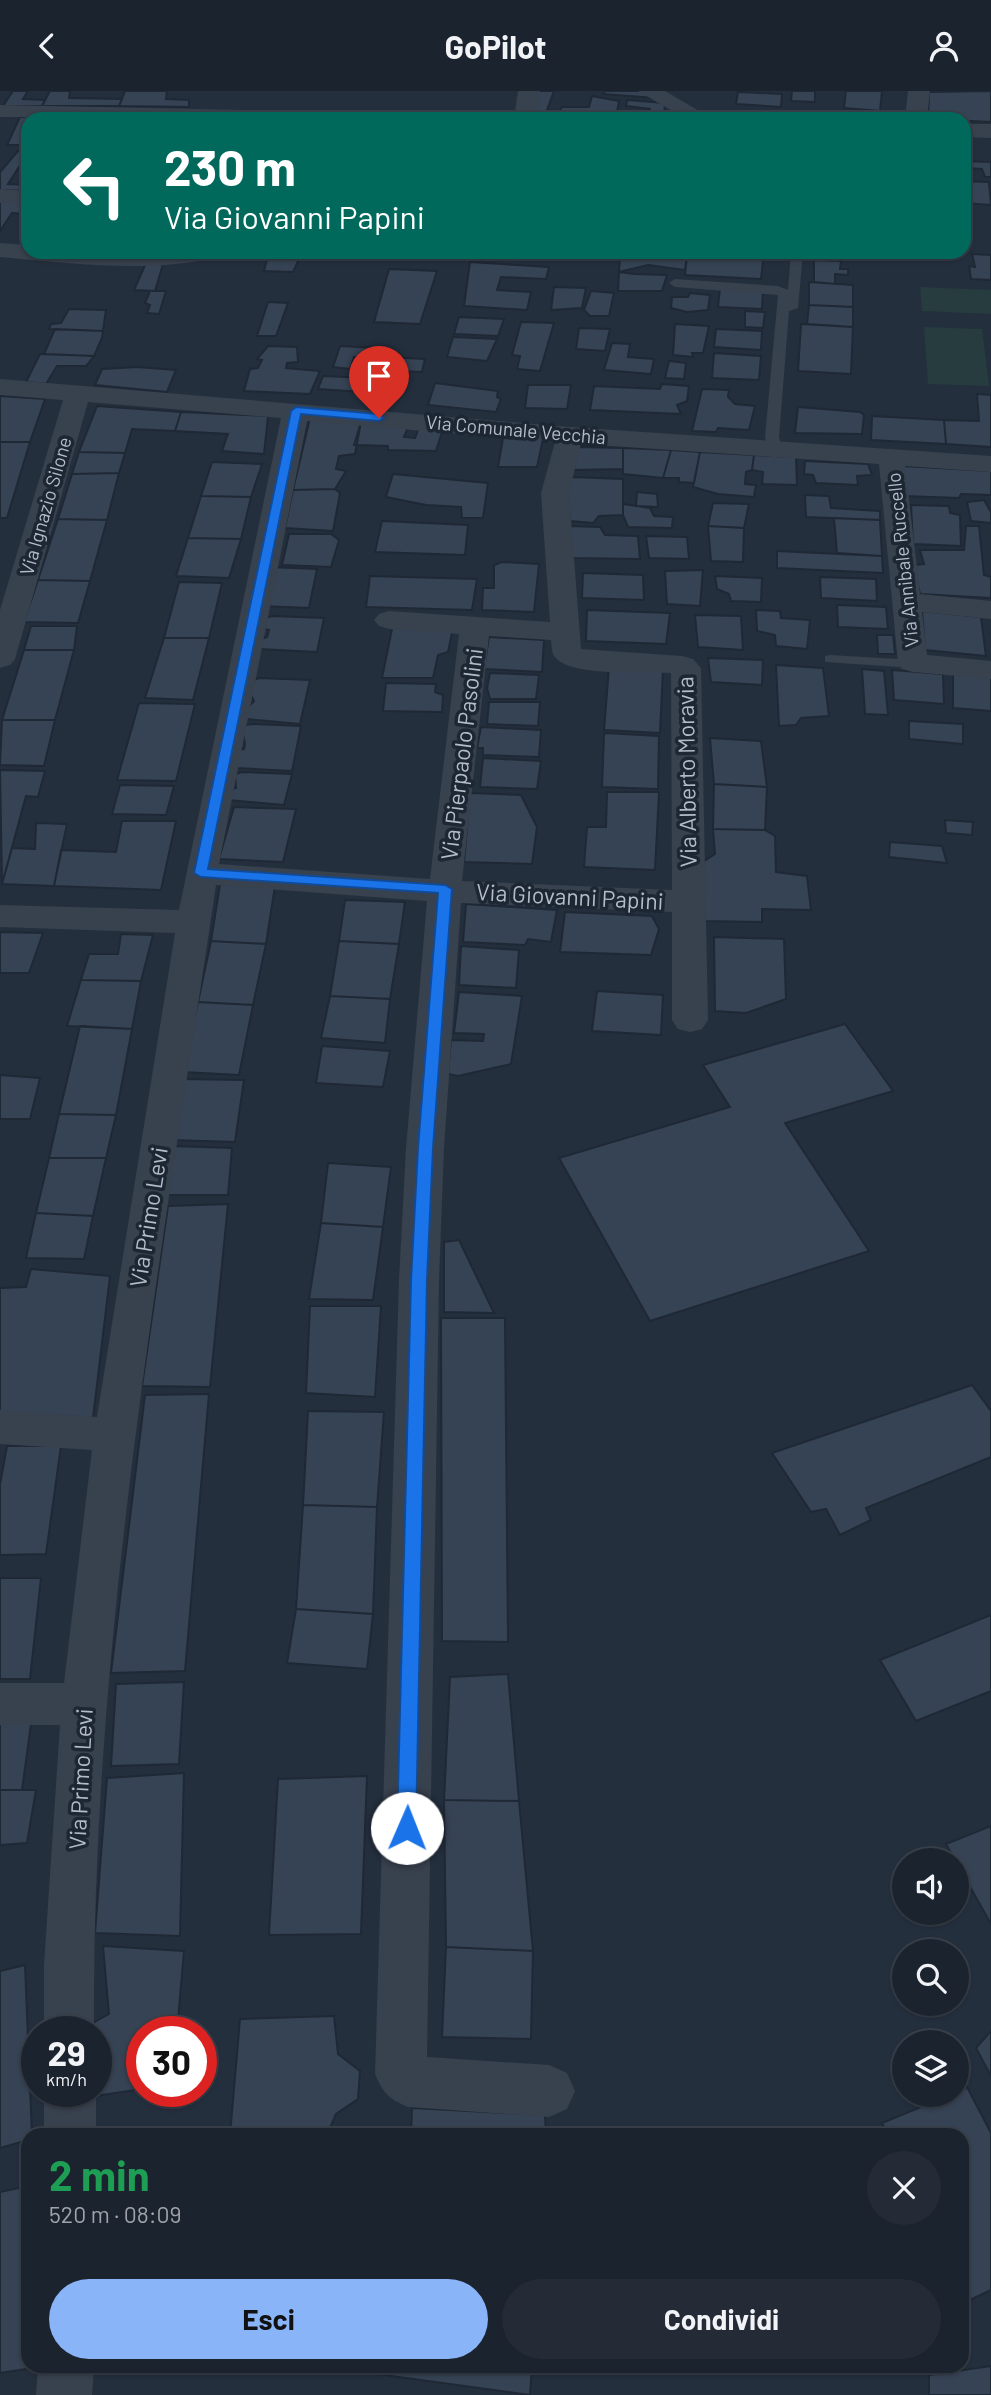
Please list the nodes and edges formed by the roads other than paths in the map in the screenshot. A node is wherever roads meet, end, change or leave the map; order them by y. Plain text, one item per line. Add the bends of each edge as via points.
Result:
1 (529, 91) edge
2 (649, 91) edge
3 (919, 91) edge
4 (678, 98) edge
5 (0, 111) edge
6 (50, 112) edge
7 (526, 112) edge
8 (694, 112) edge
9 (917, 112) edge
10 (971, 130) edge
11 (991, 131) edge
12 (0, 196) edge
13 (21, 198) edge
14 (0, 250) edge
15 (21, 251) edge
16 (796, 259) edge
17 (676, 283) dead end
18 (0, 387) edge
19 (78, 393) junction
20 (296, 411) junction
21 (570, 435) junction
22 (775, 448) junction
23 (891, 456) junction
24 (991, 464) edge
25 (904, 601) junction
26 (991, 610) edge
27 (389, 620) dead end
28 (475, 626) junction
29 (564, 632) junction
30 (0, 659) edge
31 (830, 659) dead end
32 (914, 664) junction
33 (991, 670) edge
34 (201, 873) junction
35 (445, 889) junction
36 (688, 902) junction
37 (0, 916) edge
38 (192, 922) junction
39 (690, 1020) dead end
40 (0, 1427) edge
41 (115, 1436) junction
42 (84, 1703) junction
43 (0, 1704) edge
44 (69, 2016) edge
45 (549, 2091) dead end
46 (70, 2107) edge
47 (70, 2128) edge
48 (66, 2373) edge
49 (64, 2395) edge

1 - 7 street
2 - 4 street
3 - 9 street
4 - 8 street
5 - 6 street
10 - 11 street
12 - 13 street
14 - 15 street
16 - 22 lane via 780,438
17 - 22 lane via 784,293 772,437
18 - 19 street, Via Comunale Vecchia
19 - 20 street, Via Comunale Vecchia
19 - 30 street, Via Ignazio Silone
20 - 21 street, Via Comunale Vecchia
20 - 34 street, Via Primo Levi
21 - 22 street, Via Comunale Vecchia
21 - 29 street, Via Alberto Moravia via 555,493
22 - 23 street, Via Comunale Vecchia
23 - 24 street, Via Comunale Vecchia
23 - 25 street, Via Annibale Ruccello
25 - 26 street
25 - 32 street, Via Annibale Ruccello
27 - 28 street
28 - 29 street
28 - 35 street, Via Pierpaolo Pasolini
29 - 36 street, Via Alberto Moravia via 566,651 572,658 685,667
31 - 32 lane, Via Annibale Ruccello
32 - 33 street, Via Annibale Ruccello
34 - 35 street, Via Giovanni Papini
34 - 38 street, Via Primo Levi
35 - 36 street, Via Giovanni Papini
35 - 45 street, Via Pierpaolo Pasolini via 419,1280 401,2074 414,2082
36 - 39 street, Via Alberto Moravia
37 - 38 street
38 - 41 street, Via Primo Levi
40 - 41 street
41 - 42 street, Via Primo Levi
42 - 43 street
42 - 44 street, Via Primo Levi
46 - 47 street
48 - 49 street

